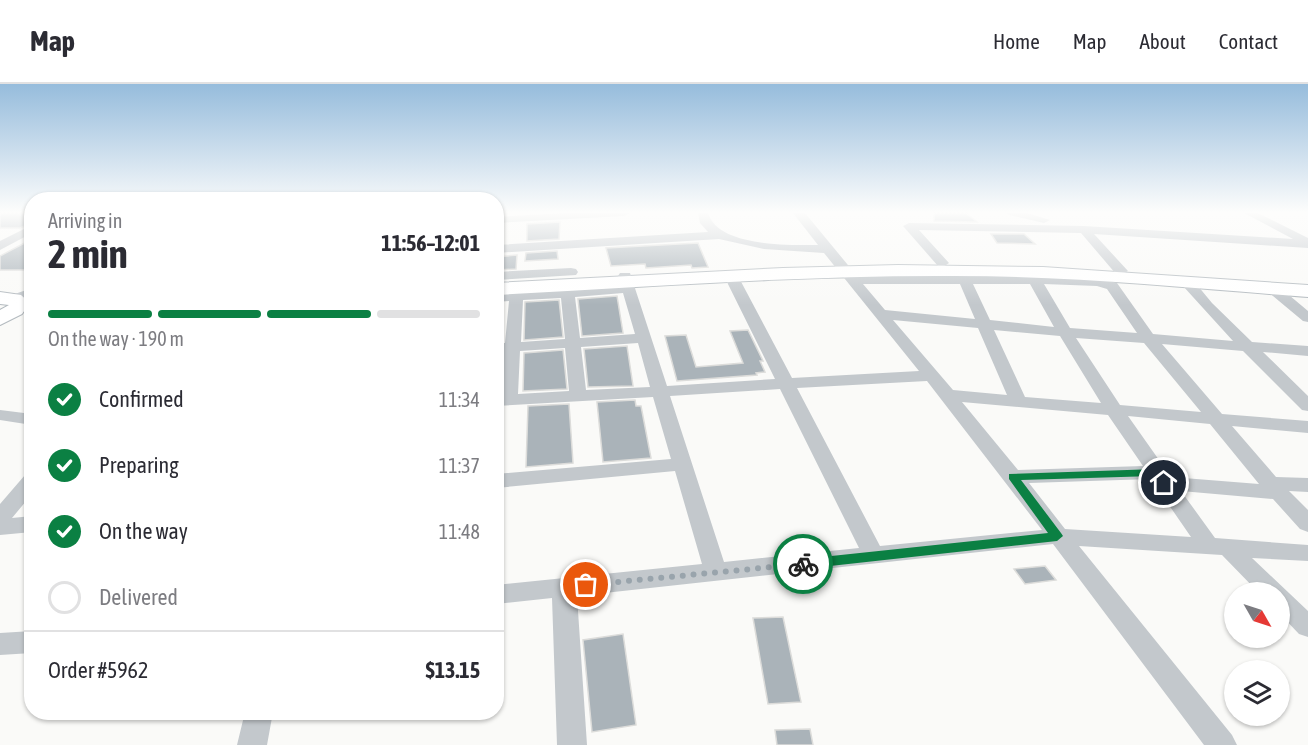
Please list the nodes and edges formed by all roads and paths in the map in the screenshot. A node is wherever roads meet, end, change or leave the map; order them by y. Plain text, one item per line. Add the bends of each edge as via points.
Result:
1 (548, 244) edge
2 (583, 244) edge
3 (651, 244) edge
4 (758, 244) edge
5 (823, 244) edge
6 (926, 244) edge
7 (1096, 244) edge
8 (504, 250) edge
9 (570, 254) junction
10 (943, 263) junction
11 (841, 266) junction
12 (1120, 272) junction
13 (504, 274) edge
14 (731, 276) junction
15 (964, 278) junction
16 (504, 280) edge
17 (1035, 280) junction
18 (627, 283) junction
19 (1188, 283) junction
20 (1308, 283) edge
21 (1272, 288) junction
22 (504, 289) edge
23 (1308, 291) edge
24 (516, 296) junction
25 (504, 297) edge
26 (880, 314) junction
27 (1308, 318) edge
28 (986, 324) junction
29 (1063, 332) junction
30 (644, 338) junction
31 (1149, 339) junction
32 (572, 342) junction
33 (504, 347) edge
34 (1249, 347) junction
35 (1308, 351) edge
36 (930, 375) junction
37 (786, 384) junction
38 (661, 390) junction
39 (946, 395) junction
40 (579, 396) junction
41 (504, 401) edge
42 (1018, 401) junction
43 (1308, 405) edge
44 (1112, 410) junction
45 (0, 415) edge
46 (1215, 418) junction
47 (24, 419) edge
48 (1308, 427) edge
49 (682, 464) junction
50 (1013, 477) junction
51 (1161, 478) junction
52 (504, 480) edge
53 (1308, 485) edge
54 (1274, 487) junction
55 (24, 490) edge
56 (0, 518) edge
57 (24, 524) edge
58 (1308, 524) edge
59 (0, 526) edge
60 (1057, 536) junction
61 (1217, 545) junction
62 (1308, 553) edge
63 (874, 556) junction
64 (716, 573) junction
65 (1261, 582) edge
66 (564, 587) junction
67 (504, 594) edge
68 (1290, 609) edge
69 (1308, 627) edge
70 (24, 642) edge
71 (0, 644) edge
72 (257, 720) edge
73 (252, 745) edge
74 (572, 745) edge
75 (1221, 745) edge

1 - 9 street
2 - 9 street
3 - 9 street
4 - 11 street
5 - 11 street
6 - 10 street
7 - 12 street
8 - 9 street
9 - 13 street
9 - 16 main road
9 - 18 main road
9 - 24 street
9 - 32 street
10 - 11 main road
10 - 12 main road
11 - 14 main road
11 - 15 street
11 - 18 main road
11 - 19 main road
11 - 26 street
12 - 20 main road
14 - 18 main road
14 - 37 street
15 - 17 street
15 - 28 street
17 - 29 street
17 - 31 street via 1112,286
18 - 22 main road
18 - 30 street
19 - 21 main road
19 - 34 street
21 - 23 main road
21 - 27 street
24 - 25 street
24 - 33 street
26 - 28 street
26 - 36 street
28 - 29 street
28 - 42 street
29 - 31 street
29 - 44 street
30 - 32 street
30 - 38 street
31 - 34 street
31 - 46 street
32 - 33 street
32 - 40 street
34 - 35 street
34 - 43 street
36 - 37 street
36 - 39 street
37 - 38 street
37 - 63 street
38 - 40 street
38 - 49 street
39 - 42 street
39 - 50 street
40 - 41 street
42 - 44 street
44 - 46 street
44 - 51 street
45 - 47 street
46 - 48 street
46 - 54 street
49 - 52 street
49 - 64 street
50 - 51 street
50 - 60 street
51 - 54 street
51 - 61 street
53 - 54 street
54 - 58 street
55 - 56 street
57 - 59 street
60 - 61 street
60 - 63 street
60 - 75 street
61 - 62 street
61 - 65 street
63 - 64 street
64 - 66 street
66 - 67 street
66 - 74 street
68 - 69 street
70 - 71 street
72 - 73 street

